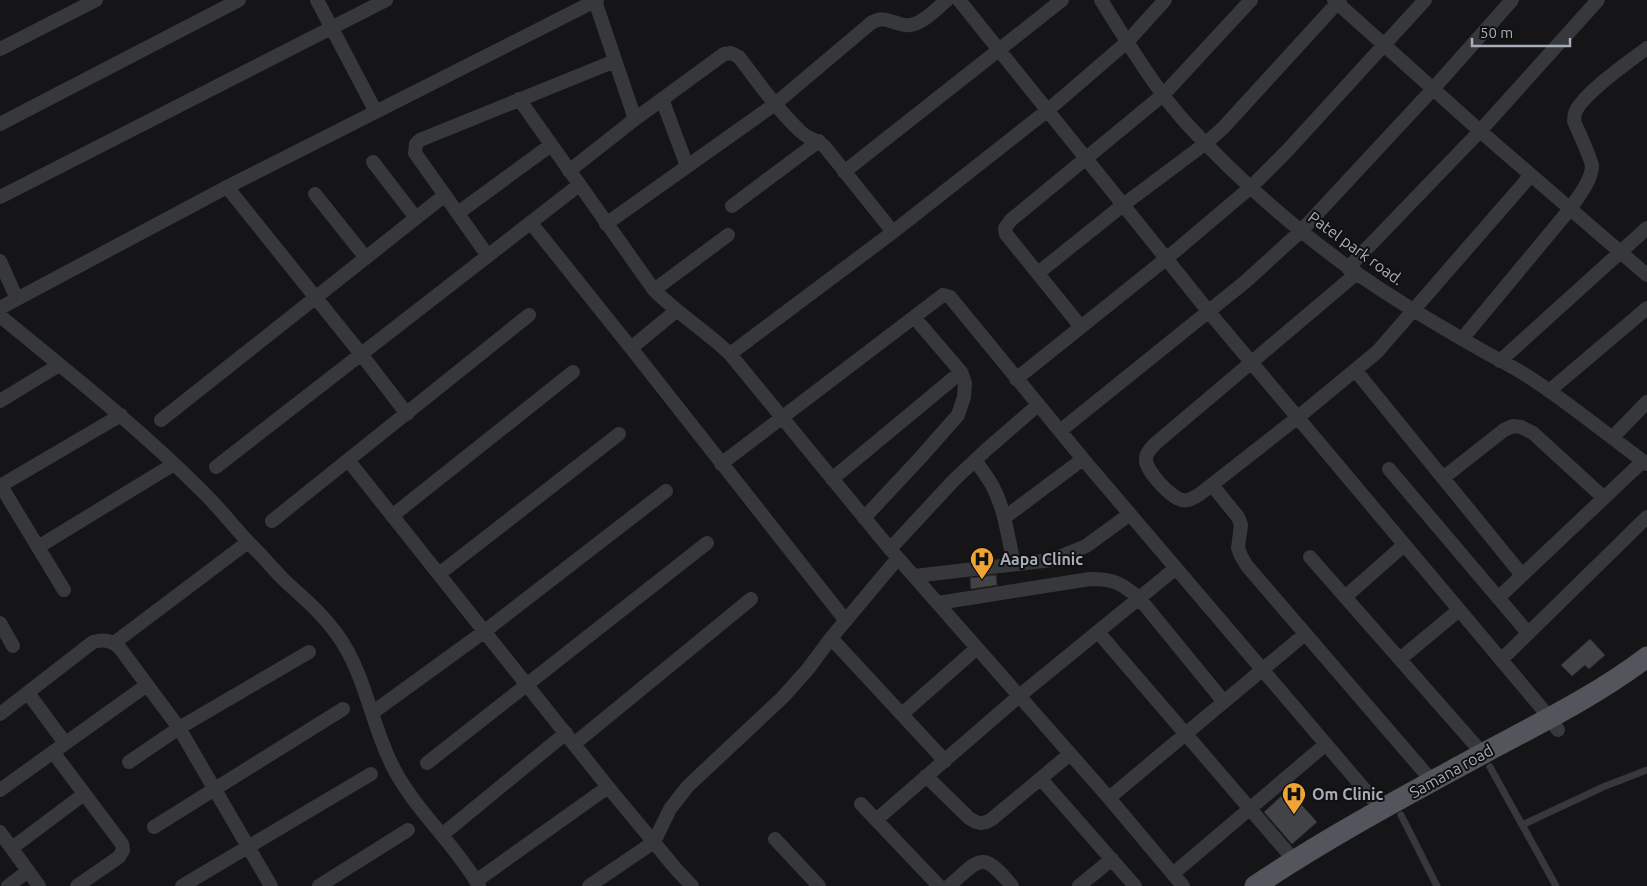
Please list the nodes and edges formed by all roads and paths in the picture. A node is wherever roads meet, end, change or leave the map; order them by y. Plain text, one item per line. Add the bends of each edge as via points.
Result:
1 (96, 0) edge
2 (239, 0) edge
3 (317, 0) edge
4 (386, 0) edge
5 (947, 0) edge
6 (959, 0) edge
7 (1062, 0) edge
8 (1100, 0) edge
9 (1165, 0) edge
10 (1251, 0) edge
11 (1425, 0) edge
12 (1512, 0) edge
13 (1598, 0) edge
14 (596, 1) edge
15 (1337, 1) edge
16 (332, 28) junction
17 (1127, 42) junction
18 (1384, 45) junction
19 (0, 49) edge
20 (998, 49) junction
21 (1644, 56) edge
22 (615, 61) junction
23 (1433, 89) junction
24 (1164, 94) junction
25 (519, 99) junction
26 (662, 99) junction
27 (775, 104) junction
28 (1048, 110) junction
29 (376, 112) junction
30 (635, 119) junction
31 (0, 124) edge
32 (1480, 131) junction
33 (819, 141) junction
34 (1206, 143) junction
35 (551, 145) junction
36 (1085, 158) junction
37 (372, 162) dead end
38 (687, 166) junction
39 (569, 171) junction
40 (844, 172) junction
41 (1531, 175) junction
42 (579, 185) junction
43 (227, 187) junction
44 (1251, 187) junction
45 (316, 194) dead end
46 (445, 195) junction
47 (0, 197) edge
48 (1123, 205) junction
49 (732, 206) dead end
50 (1570, 208) junction
51 (458, 213) junction
52 (416, 218) junction
53 (531, 223) junction
54 (606, 224) junction
55 (1647, 228) edge
56 (1301, 231) junction
57 (893, 232) junction
58 (728, 235) dead end
59 (1621, 252) junction
60 (488, 256) junction
61 (366, 258) junction
62 (1166, 258) junction
63 (0, 261) edge
64 (1353, 270) junction
65 (1038, 273) junction
66 (1647, 275) edge
67 (654, 290) junction
68 (315, 297) junction
69 (17, 299) junction
70 (0, 308) edge
71 (1647, 308) edge
72 (1414, 310) junction
73 (676, 311) junction
74 (1209, 312) junction
75 (529, 315) dead end
76 (0, 316) edge
77 (914, 317) junction
78 (1081, 327) junction
79 (1462, 339) junction
80 (631, 348) junction
81 (361, 354) junction
82 (730, 354) junction
83 (1500, 361) junction
84 (1252, 363) junction
85 (59, 365) junction
86 (1356, 371) junction
87 (573, 372) dead end
88 (961, 372) junction
89 (1016, 378) junction
90 (1549, 391) junction
91 (0, 401) edge
92 (1647, 402) edge
93 (1038, 405) junction
94 (407, 414) junction
95 (121, 415) junction
96 (782, 416) junction
97 (1297, 418) junction
98 (161, 420) dead end
99 (1060, 431) junction
100 (619, 434) dead end
101 (1612, 438) junction
102 (1083, 459) junction
103 (348, 460) junction
104 (975, 460) junction
105 (1645, 463) edge
106 (174, 464) junction
107 (721, 464) junction
108 (216, 467) dead end
109 (1389, 470) dead end
110 (1444, 478) junction
111 (832, 479) junction
112 (1212, 485) junction
113 (0, 486) edge
114 (666, 491) dead end
115 (1604, 498) junction
116 (1130, 514) junction
117 (392, 516) junction
118 (1647, 517) edge
119 (864, 518) junction
120 (1004, 518) junction
121 (272, 521) dead end
122 (248, 542) junction
123 (707, 543) dead end
124 (1404, 545) junction
125 (38, 547) junction
126 (894, 553) junction
127 (1310, 558) dead end
128 (1014, 564) junction
129 (1176, 568) junction
130 (439, 574) junction
131 (1522, 575) junction
132 (914, 576) junction
133 (64, 590) dead end
134 (1345, 597) junction
135 (751, 598) dead end
136 (1140, 598) junction
137 (1498, 598) junction
138 (938, 603) junction
139 (1459, 610) junction
140 (846, 621) junction
141 (0, 623) edge
142 (485, 631) junction
143 (1098, 632) junction
144 (1528, 633) junction
145 (1305, 634) junction
146 (831, 638) junction
147 (114, 642) junction
148 (13, 646) dead end
149 (977, 648) junction
150 (309, 652) dead end
151 (1647, 657) edge
152 (1400, 659) junction
153 (1501, 660) junction
154 (1263, 670) junction
155 (1647, 674) edge
156 (527, 684) junction
157 (147, 685) junction
158 (28, 693) junction
159 (1019, 696) junction
160 (1224, 702) junction
161 (343, 709) dead end
162 (372, 713) junction
163 (0, 714) edge
164 (902, 714) junction
165 (1554, 724) junction
166 (179, 728) junction
167 (1186, 734) junction
168 (570, 739) junction
169 (65, 744) junction
170 (1326, 744) junction
171 (53, 752) junction
172 (1070, 754) junction
173 (1486, 760) junction
174 (945, 761) junction
175 (129, 762) dead end
176 (427, 763) dead end
177 (1647, 770) edge
178 (371, 774) dead end
179 (926, 776) junction
180 (1041, 779) junction
181 (1432, 781) junction
182 (608, 787) junction
183 (0, 790) edge
184 (215, 790) junction
185 (84, 794) junction
186 (1109, 798) junction
187 (861, 804) dead end
188 (1249, 808) junction
189 (1392, 812) junction
190 (876, 820) junction
191 (1522, 825) junction
192 (154, 827) dead end
193 (408, 830) dead end
194 (0, 832) edge
195 (443, 834) junction
196 (775, 839) dead end
197 (654, 842) junction
198 (12, 848) junction
199 (248, 848) junction
200 (1112, 859) junction
201 (1294, 860) junction
202 (28, 872) junction
203 (1174, 873) junction
204 (477, 883) edge
205 (8, 886) edge
206 (39, 886) edge
207 (77, 886) edge
208 (182, 886) edge
209 (271, 886) edge
210 (319, 886) edge
211 (589, 886) edge
212 (692, 886) edge
213 (819, 886) edge
214 (939, 886) edge
215 (950, 886) edge
216 (1012, 886) edge
217 (1079, 886) edge
218 (1135, 886) edge
219 (1183, 886) edge
220 (1255, 886) edge
221 (1280, 886) edge
222 (1437, 886) edge
223 (1556, 886) edge

1 - 19 street
2 - 31 street
3 - 16 street
4 - 16 street
5 - 27 street via 909,26 877,19
6 - 20 street
7 - 20 street
8 - 17 street, Patel park road.
9 - 17 street
10 - 24 street
11 - 18 street
12 - 23 street
13 - 32 street
14 - 22 street
14 - 29 street
15 - 18 street
15 - 34 street via 1233,118
16 - 29 street
16 - 47 street
17 - 24 street, Patel park road.
17 - 28 street
18 - 23 street
18 - 44 street
20 - 28 street
20 - 40 street
21 - 50 street via 1589,95 1575,113 1574,120 1592,166 1583,190
22 - 25 street
22 - 30 street
23 - 32 street
23 - 56 street
24 - 34 street, Patel park road.
24 - 36 street
25 - 35 street
25 - 46 street via 416,144 415,153
26 - 27 street via 724,54 731,53 739,57
26 - 30 street
26 - 38 street
27 - 33 street via 804,135
27 - 38 street
28 - 36 street
28 - 57 street
29 - 43 street
30 - 39 street
32 - 41 street
32 - 64 street
33 - 40 street
33 - 49 street
34 - 44 street, Patel park road.
34 - 48 street
35 - 39 street
35 - 51 street
36 - 48 street
36 - 65 street via 1005,228 1006,234
37 - 52 street
38 - 54 street
39 - 42 street
40 - 57 street
41 - 50 street
41 - 72 street
42 - 53 street
42 - 54 street
43 - 68 street
43 - 69 street
44 - 56 street, Patel park road.
44 - 62 street
45 - 61 street
46 - 51 street
46 - 52 street
48 - 62 street
48 - 65 street
50 - 59 street
50 - 79 street
51 - 60 street
52 - 61 street
53 - 60 street
53 - 80 street
54 - 67 street
55 - 59 street
56 - 64 street, Patel park road.
56 - 74 street
57 - 82 street
58 - 67 street
59 - 66 street
59 - 83 street
60 - 81 street
61 - 68 street
62 - 74 street
62 - 78 street
63 - 69 street
64 - 72 street, Patel park road.
64 - 84 street
65 - 78 street
67 - 73 street
68 - 81 street
68 - 98 street
69 - 70 street
71 - 90 street
72 - 79 street, Patel park road.
72 - 86 street
73 - 80 street
73 - 82 street
74 - 84 street
74 - 99 street
75 - 94 street
76 - 85 street
77 - 88 street
77 - 89 street via 943,296 950,297
77 - 96 street
78 - 89 street
79 - 83 street, Patel park road.
80 - 107 street
81 - 94 street
81 - 108 street
82 - 96 street
83 - 90 street, Patel park road.
84 - 97 street
84 - 112 street via 1156,443 1145,456 1152,473 1182,500 1190,500
85 - 91 street
85 - 95 street
86 - 97 street
86 - 110 street
87 - 117 street
88 - 111 street
88 - 119 street via 965,383 958,415
89 - 93 street
90 - 101 street, Patel park road.
92 - 101 street
93 - 99 street
93 - 104 street
94 - 103 street
95 - 106 street
95 - 113 street
96 - 107 street
96 - 111 street
97 - 112 street
97 - 124 street
99 - 102 street
100 - 130 street
101 - 105 street, Patel park road.
102 - 116 street
102 - 120 street
103 - 117 street
103 - 121 street
104 - 120 street via 992,485
104 - 126 street via 954,480
105 - 115 street
106 - 122 street
106 - 125 street
107 - 140 street
109 - 137 street
110 - 115 street via 1504,430 1521,427 1553,450
110 - 131 street
111 - 119 street
112 - 145 street via 1238,517 1241,524 1238,548 1247,566
113 - 125 street
114 - 142 street
115 - 131 street
116 - 128 street via 1086,546 1068,554 1052,560
116 - 129 street
117 - 130 street
118 - 144 street
119 - 126 street
120 - 128 street
122 - 147 street
122 - 162 street via 320,612 337,634 349,654
123 - 156 street
124 - 134 street
124 - 139 street
125 - 133 street
126 - 132 street
126 - 140 street
127 - 134 street
128 - 132 street
129 - 136 street
129 - 154 street
130 - 142 street
131 - 137 street
132 - 138 street
134 - 152 street
135 - 168 street
136 - 138 street via 1124,585 1109,579
136 - 143 street
136 - 160 street
137 - 144 street
138 - 149 street
139 - 152 street
139 - 153 street
140 - 146 street
141 - 148 street
142 - 156 street
142 - 162 street
143 - 159 street
143 - 167 street
144 - 153 street
145 - 154 street
145 - 181 street
146 - 164 street
146 - 197 street via 783,697 688,786 670,809
147 - 157 street
147 - 158 street via 93,642
149 - 159 street
149 - 164 street
150 - 166 street
151 - 165 main road, Samana road
152 - 173 street
153 - 165 street
154 - 160 street
154 - 170 street
155 - 165 main road, Samana road via 1591,711
156 - 168 street
156 - 176 street
157 - 166 street
157 - 169 street
158 - 163 street
158 - 169 street
159 - 172 street
159 - 174 street
160 - 167 street
161 - 184 street
162 - 195 street via 396,772
164 - 174 street
165 - 173 main road, Samana road
166 - 175 street
166 - 184 street
167 - 186 street
167 - 188 street
168 - 182 street
168 - 195 street
169 - 171 street
170 - 188 street
170 - 189 street
171 - 183 street
171 - 185 street
172 - 180 street
172 - 186 street
173 - 181 main road, Samana road
173 - 189 main road, Samana road
173 - 191 lane
174 - 179 street
177 - 191 lane
178 - 199 street
179 - 180 street via 969,818 985,824
179 - 190 street
180 - 200 street
181 - 189 main road, Samana road
182 - 197 street
182 - 204 street
184 - 192 street
184 - 199 street
185 - 198 street
185 - 207 street via 122,844 123,850
186 - 203 street
187 - 190 street
188 - 201 street
188 - 203 street
189 - 201 main road, Samana road
189 - 221 main road, Samana road via 1352,842
189 - 222 lane
190 - 214 street
191 - 223 lane
193 - 210 street
194 - 198 street
195 - 204 street
196 - 213 street
197 - 211 street
197 - 212 street
198 - 202 street
199 - 208 street
199 - 209 street
200 - 217 street
200 - 218 street
201 - 220 main road, Samana road
202 - 205 street
202 - 206 street
203 - 219 street
215 - 216 street via 976,862 983,861 991,864

